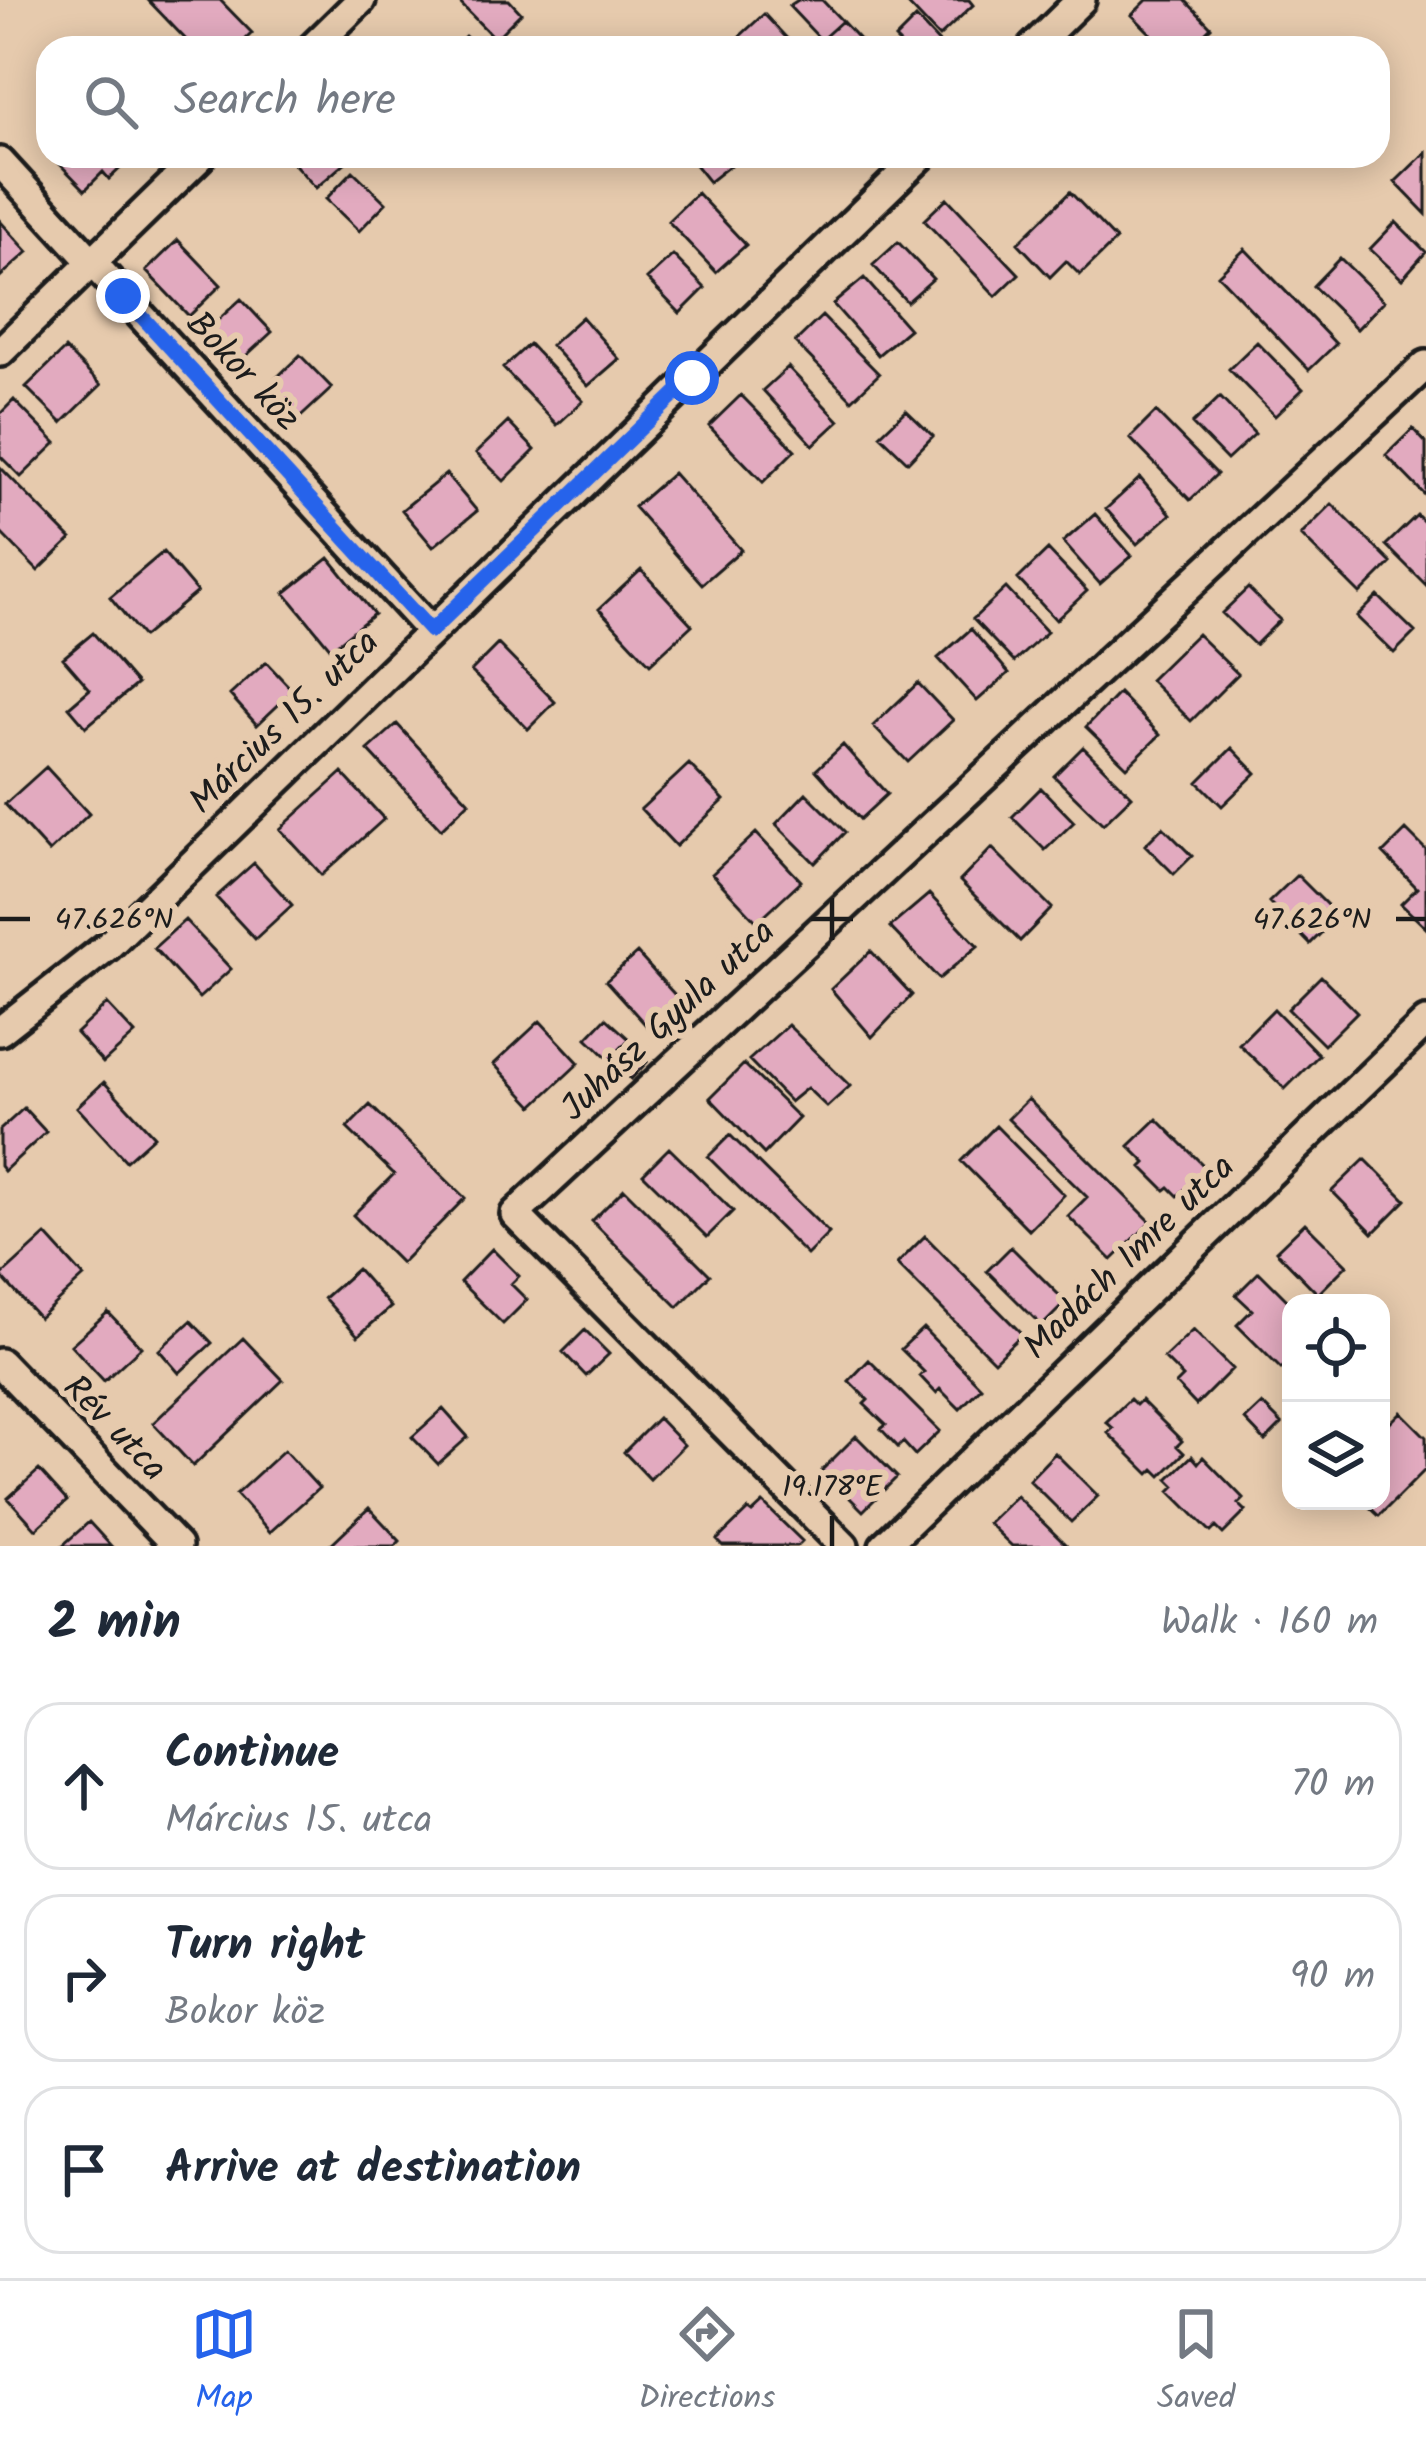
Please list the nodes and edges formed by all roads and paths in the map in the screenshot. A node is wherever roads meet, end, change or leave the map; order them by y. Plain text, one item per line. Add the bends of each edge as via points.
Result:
1 (362, 0) edge
2 (1081, 0) edge
3 (324, 36) edge
4 (1044, 36) edge
5 (0, 162) edge
6 (189, 168) edge
7 (909, 168) edge
8 (92, 262) junction
9 (0, 352) edge
10 (1426, 365) edge
11 (431, 631) junction
12 (1426, 1022) edge
13 (0, 1031) edge
14 (0, 1363) edge
15 (177, 1546) edge
16 (844, 1546) edge
17 (884, 1546) edge

1 - 3 street
2 - 4 street
5 - 8 street, Bokor köz
6 - 8 street
7 - 11 street, Március 15. utca
8 - 9 street
8 - 11 street, Bokor köz
10 - 16 street, Juhász Gyula utca via 514,1214
11 - 13 street, Március 15. utca via 108,946
12 - 17 street, Madách Imre utca
14 - 15 street, Rév utca

